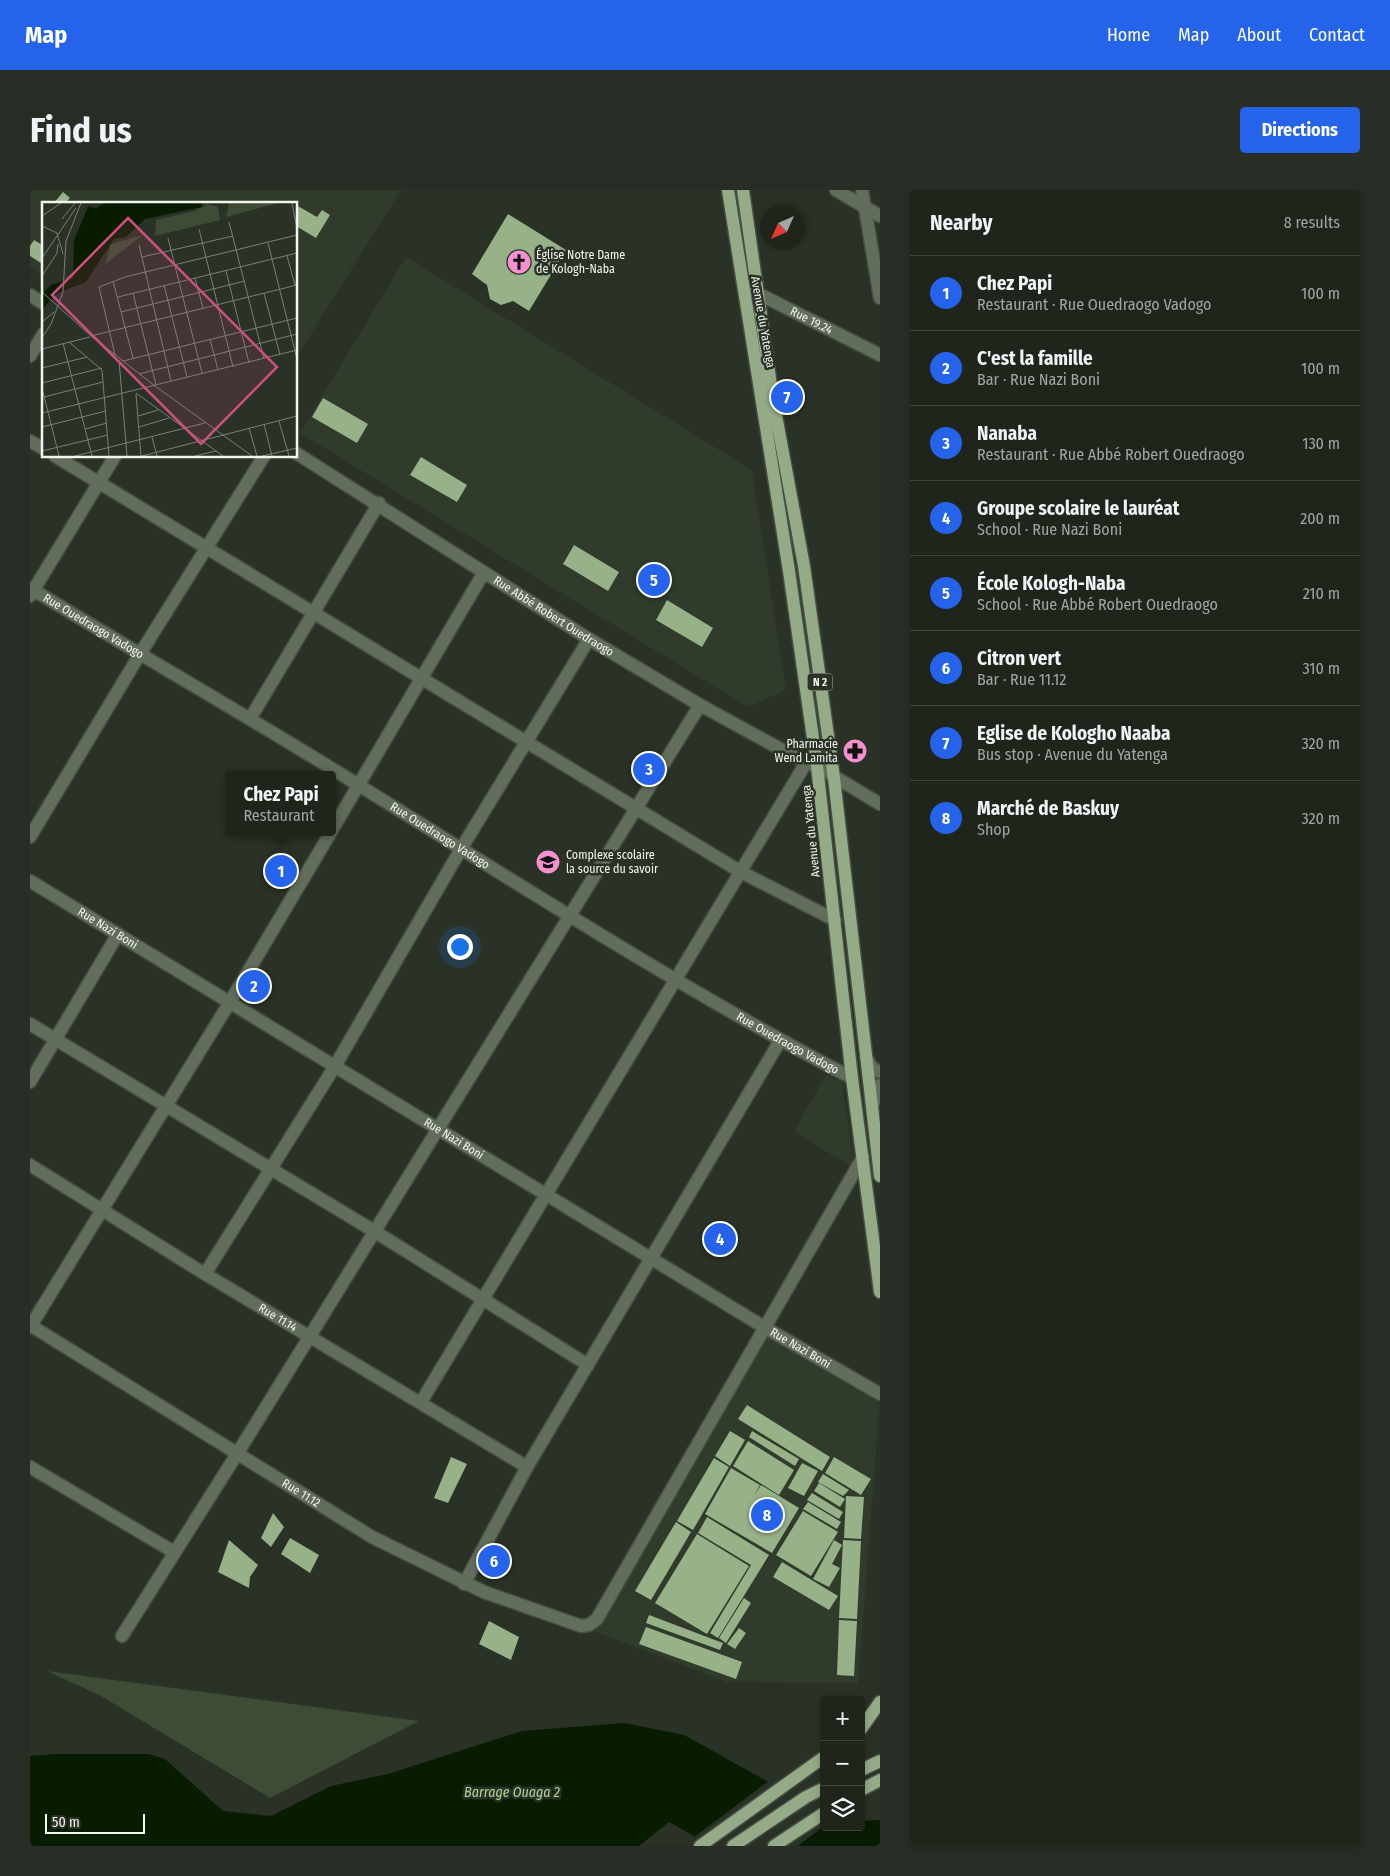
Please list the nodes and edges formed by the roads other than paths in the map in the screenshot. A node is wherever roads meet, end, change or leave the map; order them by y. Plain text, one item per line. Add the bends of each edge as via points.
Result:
1 (728, 190) edge
2 (743, 190) edge
3 (836, 190) edge
4 (862, 190) edge
5 (866, 209) junction
6 (880, 216) edge
7 (742, 286) junction
8 (758, 292) junction
9 (30, 295) edge
10 (880, 298) edge
11 (42, 303) edge
12 (42, 336) edge
13 (880, 355) edge
14 (30, 356) edge
15 (30, 441) edge
16 (42, 448) edge
17 (298, 454) edge
18 (58, 458) edge
19 (114, 458) edge
20 (263, 458) edge
21 (99, 483) junction
22 (379, 503) junction
23 (206, 548) junction
24 (483, 574) junction
25 (31, 592) edge
26 (314, 613) junction
27 (589, 639) junction
28 (140, 654) junction
29 (422, 679) junction
30 (700, 705) junction
31 (250, 719) junction
32 (527, 742) junction
33 (812, 765) junction
34 (335, 771) edge
35 (336, 771) edge
36 (834, 778) junction
37 (360, 786) junction
38 (880, 804) edge
39 (636, 806) junction
40 (336, 825) edge
41 (329, 836) edge
42 (30, 837) edge
43 (461, 849) junction
44 (741, 872) junction
45 (30, 882) edge
46 (569, 915) junction
47 (835, 920) junction
48 (118, 934) junction
49 (675, 980) junction
50 (230, 1002) junction
51 (30, 1024) edge
52 (56, 1039) junction
53 (780, 1041) junction
54 (867, 1059) junction
55 (334, 1066) junction
56 (880, 1072) edge
57 (852, 1078) junction
58 (30, 1082) edge
59 (880, 1085) edge
60 (872, 1106) junction
61 (165, 1107) junction
62 (437, 1129) junction
63 (863, 1157) junction
64 (30, 1165) edge
65 (268, 1170) junction
66 (880, 1176) edge
67 (546, 1195) junction
68 (101, 1209) junction
69 (374, 1232) junction
70 (651, 1258) junction
71 (205, 1274) junction
72 (880, 1292) edge
73 (483, 1299) junction
74 (30, 1326) edge
75 (764, 1327) junction
76 (310, 1335) junction
77 (588, 1365) junction
78 (880, 1394) edge
79 (421, 1402) junction
80 (237, 1454) junction
81 (30, 1467) edge
82 (527, 1467) junction
83 (174, 1552) junction
84 (464, 1584) junction
85 (122, 1636) dead end
86 (880, 1702) edge
87 (865, 1723) edge
88 (820, 1760) edge
89 (820, 1790) edge
90 (820, 1816) edge
91 (701, 1845) edge
92 (734, 1846) edge
93 (774, 1846) edge

1 - 7 main road, Avenue du Yatenga / N 2
2 - 8 main road, Avenue du Yatenga / N 2
3 - 5 street
4 - 5 street
5 - 6 street
5 - 10 street
7 - 8 street, Rue 19.24
7 - 33 main road, Avenue du Yatenga / N 2 via 747,298
8 - 13 street, Rue 19.24
8 - 36 main road, Avenue du Yatenga / N 2 via 773,399 804,566
9 - 11 street
12 - 14 street
15 - 16 street
17 - 22 street, Rue Abbé Robert Ouedraogo
18 - 21 street
19 - 21 street
20 - 23 street
21 - 23 street
21 - 25 street
22 - 24 street, Rue Abbé Robert Ouedraogo
22 - 26 street
23 - 26 street
23 - 28 street
24 - 27 street, Rue Abbé Robert Ouedraogo
24 - 29 street
25 - 28 street, Rue Ouedraogo Vadogo
26 - 29 street
26 - 31 street
27 - 30 street, Rue Abbé Robert Ouedraogo
27 - 32 street
28 - 31 street, Rue Ouedraogo Vadogo
28 - 42 street
29 - 32 street
29 - 37 street
30 - 33 street, Rue Abbé Robert Ouedraogo
30 - 39 street
31 - 34 street, Rue Ouedraogo Vadogo
32 - 39 street
32 - 43 street
33 - 36 street, Rue Abbé Robert Ouedraogo
33 - 44 street
33 - 47 main road, Avenue du Yatenga / N 2
35 - 37 street, Rue Ouedraogo Vadogo
36 - 38 street, Rue Abbé Robert Ouedraogo
36 - 54 main road, Avenue du Yatenga / N 2
37 - 40 street
37 - 43 street, Rue Ouedraogo Vadogo
39 - 44 street
39 - 46 street
41 - 50 street
43 - 46 street, Rue Ouedraogo Vadogo
43 - 55 street
44 - 47 street
44 - 49 street
45 - 48 street, Rue Nazi Boni
46 - 49 street, Rue Ouedraogo Vadogo
46 - 62 street
47 - 57 main road, Avenue du Yatenga / N 2
48 - 50 street, Rue Nazi Boni
48 - 52 street
49 - 53 street, Rue Ouedraogo Vadogo
49 - 67 street
50 - 55 street, Rue Nazi Boni
50 - 61 street
51 - 52 street
52 - 58 street
52 - 61 street
53 - 57 street, Rue Ouedraogo Vadogo
53 - 70 street
54 - 56 street via 872,1068
54 - 60 main road, Avenue du Yatenga / N 2
55 - 62 street, Rue Nazi Boni
55 - 65 street
57 - 63 main road, Avenue du Yatenga / N 2
59 - 60 street
60 - 66 main road, Avenue du Yatenga / N 2
61 - 65 street
61 - 68 street
62 - 67 street, Rue Nazi Boni
62 - 69 street
63 - 72 main road, Avenue du Yatenga / N 2
63 - 75 street
64 - 68 street, Rue 11.14
65 - 69 street
65 - 71 street
67 - 70 street, Rue Nazi Boni
67 - 73 street
68 - 71 street, Rue 11.14
68 - 74 street
69 - 73 street
69 - 76 street
70 - 75 street, Rue Nazi Boni
70 - 77 street
71 - 76 street, Rue 11.14
73 - 77 street
73 - 79 street
74 - 80 street, Rue 11.12
75 - 78 street, Rue Nazi Boni
75 - 84 street, Rue 11.12 via 590,1626 581,1626
76 - 79 street, Rue 11.14
76 - 80 street
77 - 82 street
79 - 82 street, Rue 11.14
80 - 83 street
80 - 84 street, Rue 11.12 via 372,1537
81 - 83 street
82 - 84 street
83 - 85 street
86 - 87 main road
88 - 91 main road
89 - 92 main road
90 - 93 main road

